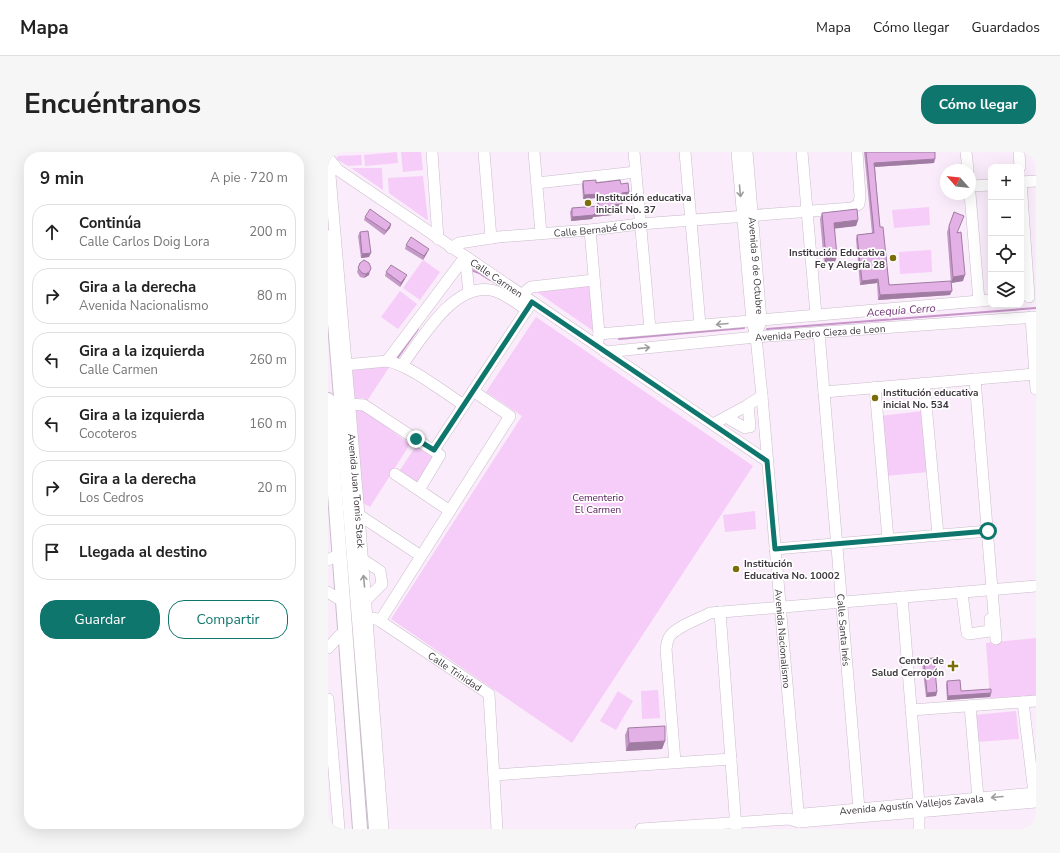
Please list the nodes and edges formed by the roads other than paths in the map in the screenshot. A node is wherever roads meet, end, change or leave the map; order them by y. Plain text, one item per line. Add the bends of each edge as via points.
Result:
1 (328, 152) edge
2 (334, 152) edge
3 (432, 152) edge
4 (484, 152) edge
5 (534, 152) edge
6 (634, 152) edge
7 (685, 152) edge
8 (737, 152) edge
9 (747, 152) edge
10 (802, 152) edge
11 (857, 152) edge
12 (966, 152) edge
13 (1019, 152) edge
14 (328, 158) edge
15 (967, 164) edge
16 (1020, 164) edge
17 (636, 172) junction
18 (1036, 181) edge
19 (1024, 182) edge
20 (537, 183) junction
21 (988, 185) edge
22 (976, 186) edge
23 (970, 200) edge
24 (1024, 200) edge
25 (807, 211) junction
26 (747, 216) junction
27 (691, 220) junction
28 (640, 224) junction
29 (590, 230) junction
30 (541, 233) junction
31 (328, 237) edge
32 (491, 238) junction
33 (1030, 238) edge
34 (438, 239) junction
35 (451, 248) junction
36 (466, 258) junction
37 (594, 280) junction
38 (469, 292) junction
39 (521, 295) junction
40 (1029, 297) edge
41 (988, 300) edge
42 (978, 301) junction
43 (529, 306) junction
44 (816, 315) junction
45 (1033, 317) edge
46 (756, 321) junction
47 (700, 325) junction
48 (650, 330) junction
49 (819, 333) junction
50 (599, 334) junction
51 (756, 337) junction
52 (601, 349) junction
53 (387, 361) junction
54 (337, 365) edge
55 (402, 365) junction
56 (1035, 374) junction
57 (975, 379) junction
58 (338, 381) edge
59 (924, 383) junction
60 (875, 387) junction
61 (1036, 389) edge
62 (473, 391) junction
63 (824, 392) junction
64 (762, 396) junction
65 (328, 400) edge
66 (349, 404) junction
67 (464, 405) junction
68 (748, 406) junction
69 (726, 416) junction
70 (713, 424) junction
71 (748, 428) junction
72 (765, 435) junction
73 (741, 443) junction
74 (437, 452) junction
75 (767, 461) junction
76 (395, 474) dead end
77 (328, 482) edge
78 (419, 490) junction
79 (450, 511) junction
80 (359, 515) junction
81 (988, 531) junction
82 (938, 535) junction
83 (888, 539) junction
84 (837, 543) junction
85 (775, 549) junction
86 (421, 556) junction
87 (331, 558) edge
88 (362, 559) junction
89 (1036, 586) edge
90 (990, 590) junction
91 (962, 593) junction
92 (333, 595) edge
93 (902, 598) junction
94 (366, 600) junction
95 (842, 602) junction
96 (780, 607) junction
97 (720, 612) junction
98 (367, 616) junction
99 (380, 620) junction
100 (340, 635) junction
101 (996, 639) dead end
102 (328, 648) edge
103 (328, 699) edge
104 (1036, 701) edge
105 (1023, 702) junction
106 (970, 706) junction
107 (911, 710) junction
108 (731, 758) junction
109 (675, 762) junction
110 (494, 775) junction
111 (1035, 796) edge
112 (978, 798) junction
113 (919, 808) junction
114 (859, 809) junction
115 (795, 818) junction
116 (736, 826) edge
117 (339, 829) edge
118 (356, 829) edge
119 (360, 829) edge
120 (376, 829) edge
121 (383, 829) edge
122 (497, 829) edge
123 (641, 829) edge
124 (919, 829) edge

1 - 14 street, Avenida Juan Tomis Stack
2 - 14 street
3 - 34 street
4 - 32 street
5 - 20 street
6 - 17 street
7 - 27 street
8 -> 26 street, Avenida 9 de Octubre
9 - 26 street, Avenida 9 de Octubre
10 - 25 street
11 - 25 street, Calle Bernabé Cobos via 860,196 858,204 852,208
12 - 15 street
13 - 16 street
14 - 34 street, Calle Carmen via 335,168
14 - 54 street, Avenida Juan Tomis Stack
17 - 20 street
17 - 28 street
18 - 19 street
20 - 30 street
21 - 22 street
23 - 42 street
24 - 33 street
25 - 26 street, Calle Bernabé Cobos
25 - 44 street
26 - 27 street, Calle Bernabé Cobos
26 - 46 street, Avenida 9 de Octubre
27 - 28 street, Calle Bernabé Cobos
27 - 47 street
28 - 29 street, Calle Bernabé Cobos
28 - 48 street
29 - 30 street, Calle Bernabé Cobos
29 - 37 street
30 - 32 street, Calle Bernabé Cobos
31 - 54 main road, Avenida Juan Tomis Stack
32 - 35 street, Calle Bernabé Cobos via 459,243
33 - 40 street
34 - 35 street, Calle Carmen
35 - 36 street, Calle Carmen
36 - 38 street
36 - 39 street, Calle Carmen
36 - 53 street
37 - 39 street via 531,287
37 - 50 street
38 - 43 street via 486,289 496,291
38 - 55 street via 438,316
39 - 43 street, Calle Carmen
41 - 42 street, Avenida Pedro Cieza de Leon
42 - 44 street, Avenida Pedro Cieza de Leon
43 - 52 street, Calle Carmen
43 - 62 street
44 - 46 street, Avenida Pedro Cieza de Leon
45 - 49 street, Avenida Pedro Cieza de Leon
45 - 56 street
46 -> 47 street, Avenida Pedro Cieza de Leon
46 - 51 street, Avenida 9 de Octubre
47 - 48 street, Avenida Pedro Cieza de Leon
48 - 50 street, Avenida Pedro Cieza de Leon
49 - 51 street, Avenida Pedro Cieza de Leon
49 - 63 street, Calle Santa Inés
50 - 52 street
52 -> 51 street, Avenida Pedro Cieza de Leon
51 - 64 street, Avenida Nacionalismo
52 - 70 street, Calle Carmen
53 - 54 street
53 - 55 street
54 - 58 main road, Avenida Juan Tomis Stack
55 - 67 street
56 - 57 street
56 - 61 street
57 - 59 street
57 - 81 street
58 - 66 street, Avenida Juan Tomis Stack
58 - 120 main road, Avenida Juan Tomis Stack
59 - 60 street
59 - 82 street
60 - 63 street
60 - 83 street
62 - 67 street
62 - 79 street via 510,416
63 - 84 street, Calle Santa Inés
64 - 68 street
64 - 72 street, Avenida Nacionalismo
65 - 119 main road
66 - 74 street via 364,405
66 - 80 street, Avenida Juan Tomis Stack
67 - 74 street
68 - 69 street
68 - 71 street
69 - 70 street
69 - 71 street
70 - 73 street, Calle Carmen
71 - 72 street
71 - 73 street
72 - 75 street, Avenida Nacionalismo
73 - 75 street, Calle Carmen
74 - 78 street
75 - 85 street, Avenida Nacionalismo
76 - 78 street
77 - 87 street
78 - 79 street
79 - 86 street
80 - 86 street
80 - 88 street, Avenida Juan Tomis Stack
81 - 82 street
81 - 90 street
82 - 83 street
83 - 84 street
84 - 85 street
84 - 95 street, Calle Santa Inés
85 - 96 street, Avenida Nacionalismo
86 - 99 street
87 - 92 street
94 -> 88 street, Avenida Juan Tomis Stack
88 - 94 street via 380,571 382,584
89 - 90 street
90 - 91 street
90 - 91 street via 990,631 969,634
90 - 101 street
91 - 93 street
92 - 100 street
93 - 95 street
93 - 107 street
94 - 98 street, Avenida Juan Tomis Stack
95 - 96 street
95 - 114 street, Calle Santa Inés
96 - 97 street
96 - 115 street, Avenida Nacionalismo
97 - 108 street
97 - 109 street via 710,613 678,630 667,642
98 - 99 street, Calle Trinidad
98 - 121 street, Avenida Juan Tomis Stack
99 - 110 street, Calle Trinidad via 489,694
100 - 102 street
100 - 118 street
103 - 117 street
104 - 105 street
105 - 106 street
105 - 111 street
106 - 107 street
106 - 112 street
107 - 113 street
108 - 109 street
108 - 116 street
109 - 110 street
110 - 122 street, Calle Trinidad
111 -> 112 street, Avenida Agustín Vallejos Zavala
111 - 113 street, Avenida Agustín Vallejos Zavala
112 - 113 street, Avenida Agustín Vallejos Zavala
113 - 114 street, Avenida Agustín Vallejos Zavala
113 - 115 street, Avenida Agustín Vallejos Zavala
113 - 124 street
114 - 115 street, Avenida Agustín Vallejos Zavala
115 - 116 street, Avenida Agustín Vallejos Zavala
116 - 123 street, Avenida Agustín Vallejos Zavala

